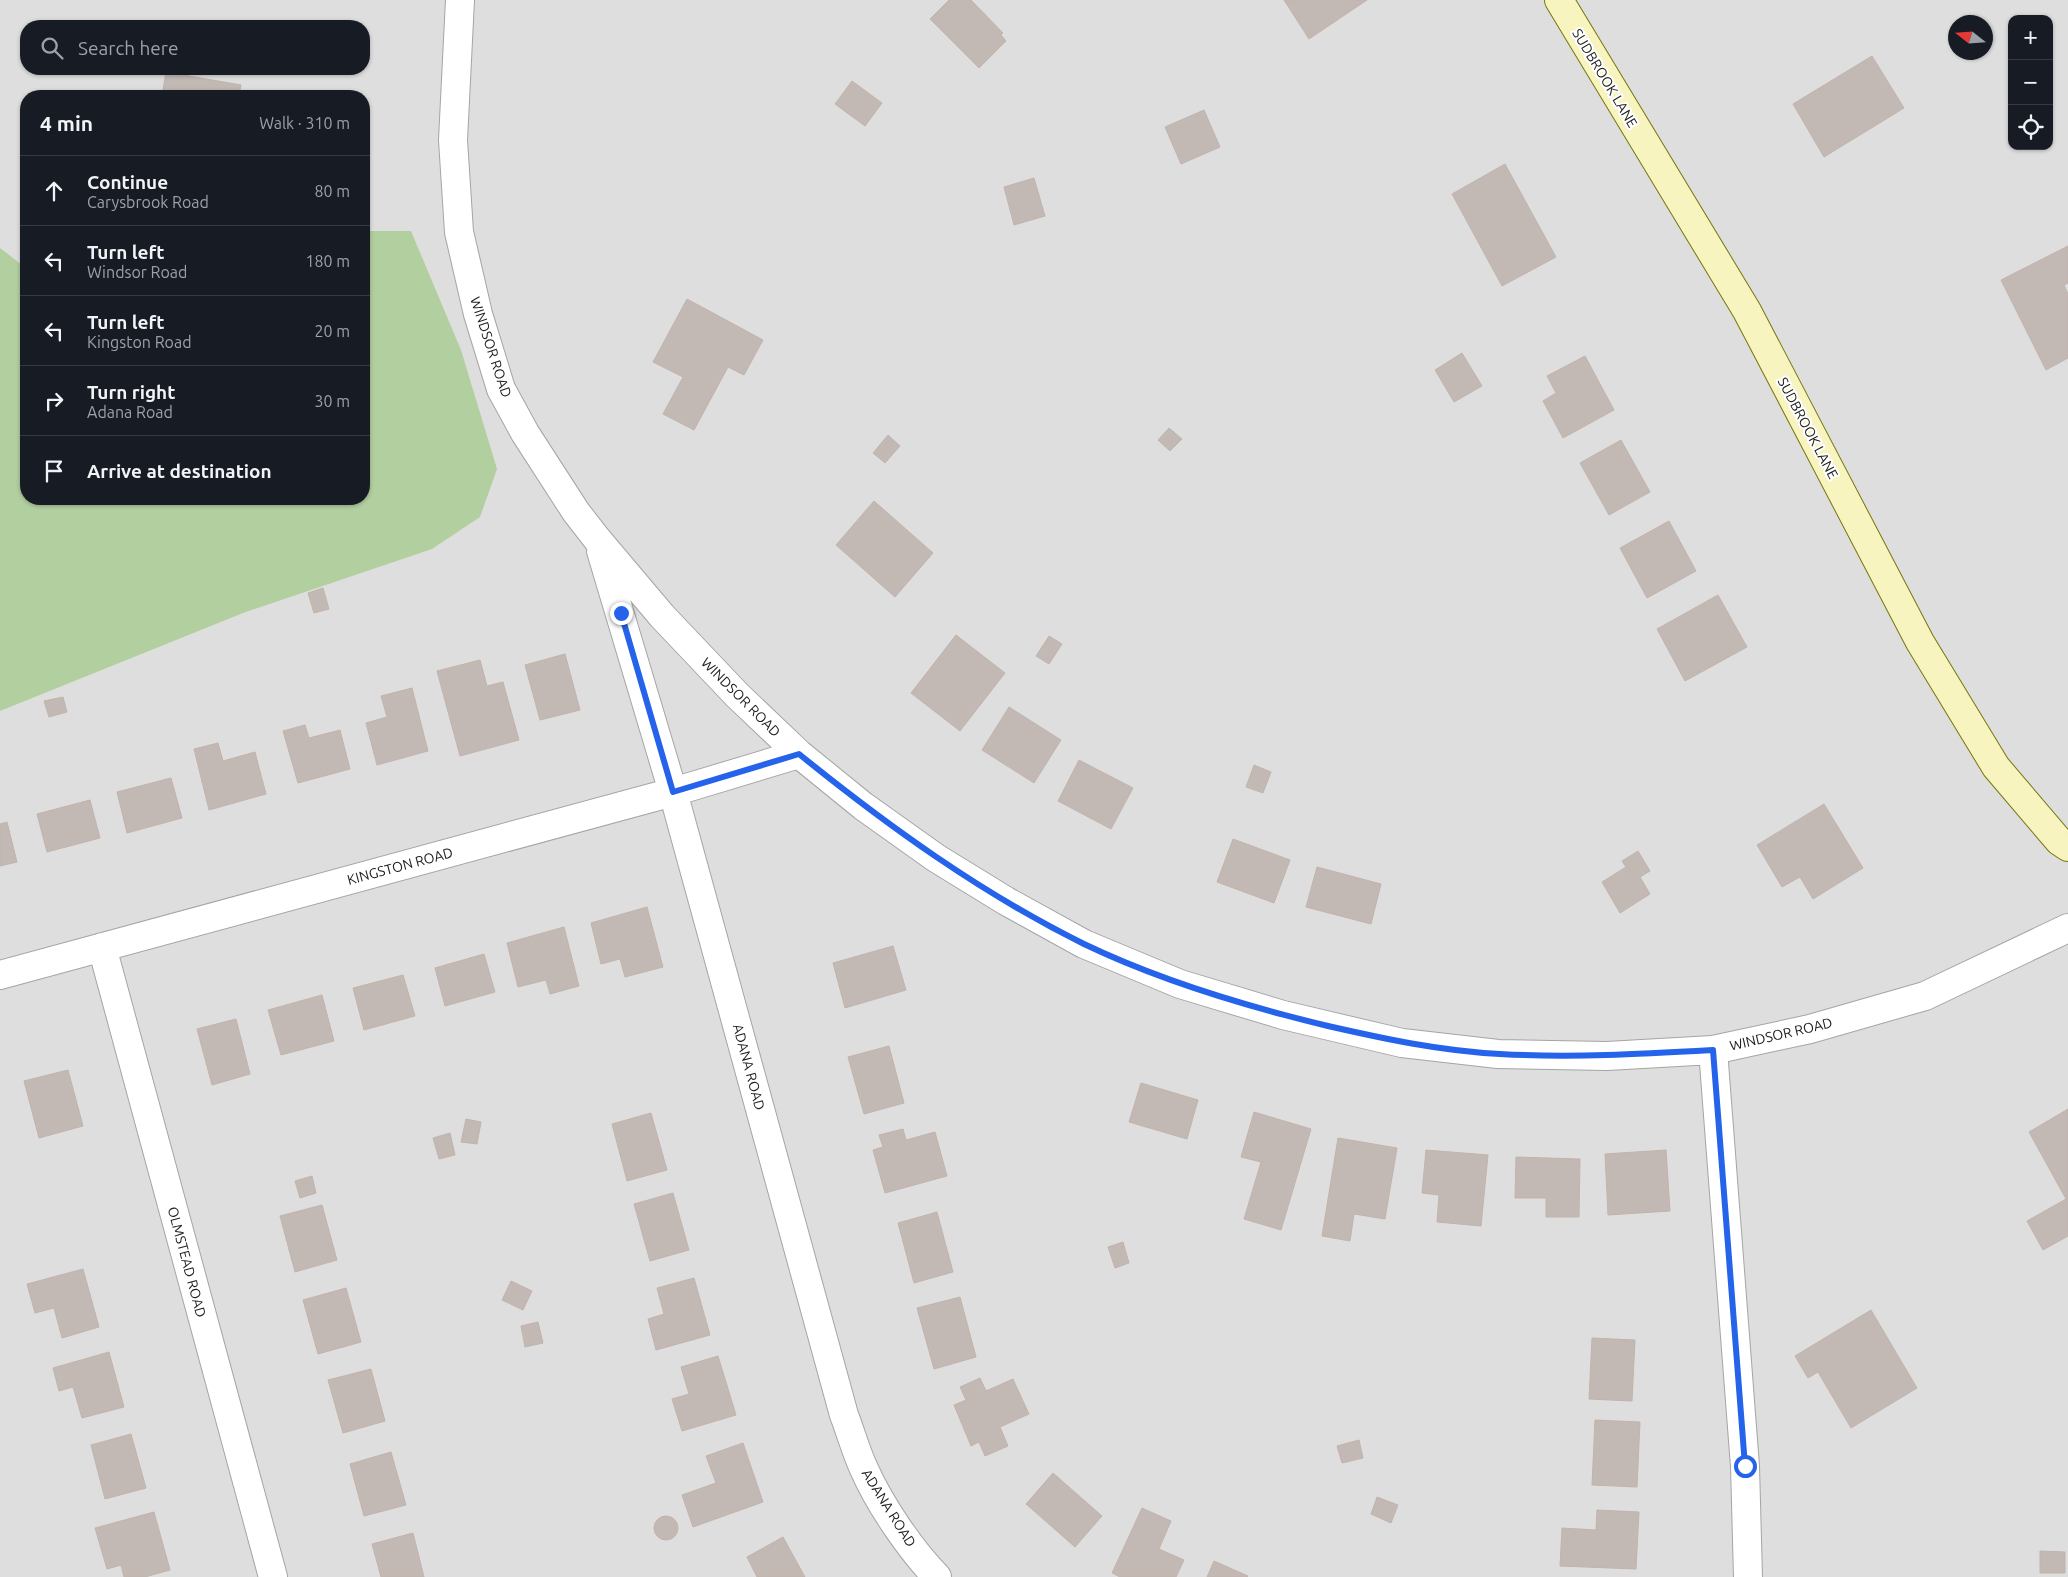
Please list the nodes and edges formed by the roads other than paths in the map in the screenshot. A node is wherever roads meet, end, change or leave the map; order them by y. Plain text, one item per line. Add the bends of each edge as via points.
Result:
1 (460, 0) edge
2 (1559, 0) edge
3 (597, 539) junction
4 (799, 754) junction
5 (673, 792) junction
6 (2068, 847) edge
7 (2068, 928) edge
8 (102, 947) junction
9 (0, 975) edge
10 (1713, 1050) junction
11 (274, 1577) edge
12 (937, 1577) edge
13 (1748, 1577) edge

1 - 3 street, WINDSOR ROAD via 454,158 459,232 478,314 501,389 525,433
2 - 6 street, SUDBROOK LANE via 1747,311 1920,642 1996,767 2059,841
3 - 4 street, WINDSOR ROAD via 662,616
3 - 5 street, ADANA ROAD
4 - 5 street, KINGSTON ROAD
4 - 10 street, WINDSOR ROAD via 863,806 1006,901 1084,944 1180,984 1282,1015 1402,1043 1498,1054 1607,1056
5 - 8 street, KINGSTON ROAD
5 - 12 street, ADANA ROAD via 844,1415 864,1469 895,1524
7 - 10 street, WINDSOR ROAD via 1925,996 1810,1030
8 - 9 street, KINGSTON ROAD
8 - 11 street, OLMSTEAD ROAD
10 - 13 street via 1745,1466

